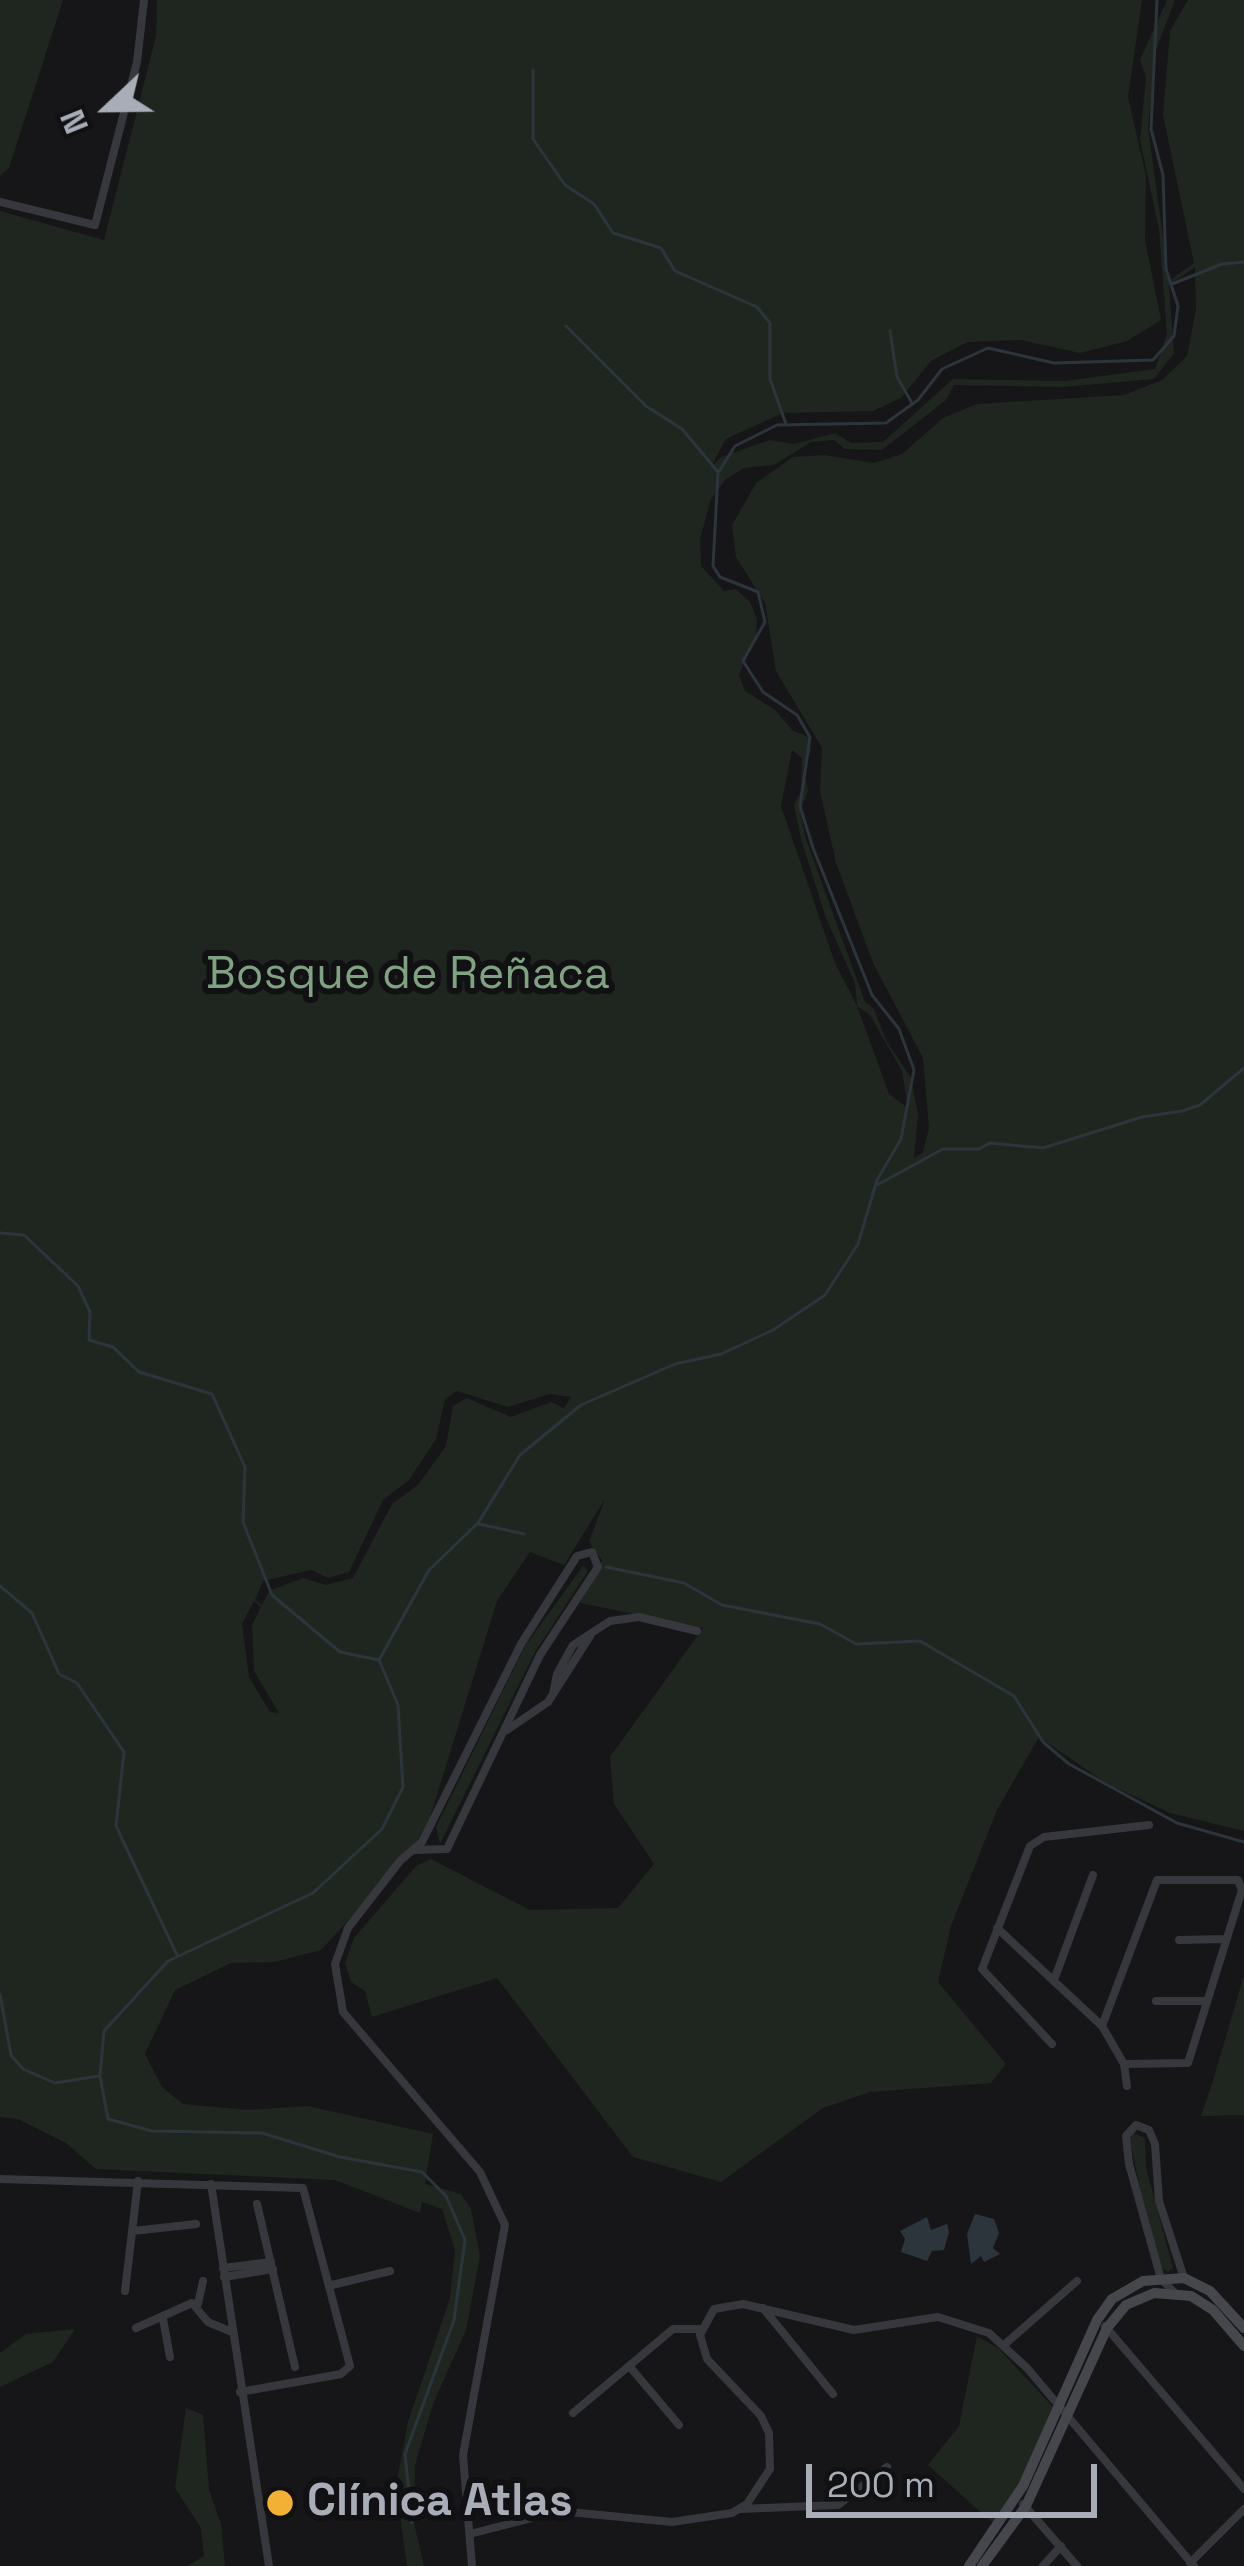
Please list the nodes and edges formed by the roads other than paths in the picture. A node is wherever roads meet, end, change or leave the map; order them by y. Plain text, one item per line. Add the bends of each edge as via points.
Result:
1 (144, 0) edge
2 (0, 202) edge
3 (697, 1631) dead end
4 (520, 1696) junction
5 (531, 1716) junction
6 (505, 1732) junction
7 (1150, 1826) dead end
8 (428, 1830) junction
9 (415, 1850) junction
10 (438, 1852) junction
11 (1093, 1875) dead end
12 (997, 1928) junction
13 (1224, 1939) junction
14 (1179, 1940) dead end
15 (1054, 1980) junction
16 (1156, 2001) dead end
17 (1206, 2001) junction
18 (1102, 2026) junction
19 (1052, 2044) dead end
20 (1124, 2064) junction
21 (1127, 2086) dead end
22 (0, 2179) edge
23 (138, 2181) junction
24 (211, 2184) junction
25 (257, 2204) dead end
26 (196, 2224) dead end
27 (133, 2231) junction
28 (1170, 2244) junction
29 (1150, 2245) junction
30 (272, 2265) junction
31 (390, 2271) dead end
32 (224, 2272) junction
33 (1184, 2278) junction
34 (1160, 2279) junction
35 (202, 2281) dead end
36 (1077, 2281) dead end
37 (332, 2285) junction
38 (125, 2291) dead end
39 (1174, 2292) junction
40 (198, 2304) junction
41 (763, 2308) junction
42 (163, 2319) junction
43 (1102, 2324) junction
44 (136, 2328) dead end
45 (1244, 2328) edge
46 (700, 2329) junction
47 (232, 2332) junction
48 (1004, 2345) junction
49 (1244, 2346) edge
50 (170, 2357) dead end
51 (629, 2366) junction
52 (295, 2367) dead end
53 (240, 2392) junction
54 (833, 2394) dead end
55 (1064, 2413) junction
56 (573, 2414) dead end
57 (679, 2425) dead end
58 (887, 2467) dead end
59 (1244, 2488) edge
60 (1021, 2503) junction
61 (740, 2509) junction
62 (1244, 2509) edge
63 (470, 2534) junction
64 (1061, 2546) junction
65 (1192, 2564) edge
66 (269, 2566) edge
67 (472, 2566) edge
68 (969, 2566) edge
69 (982, 2566) edge
70 (1043, 2566) edge
71 (1077, 2566) edge

1 - 2 street via 137,62 95,225
3 - 5 street via 617,1618 590,1634 575,1666
4 - 5 street
4 - 6 street
4 - 8 street via 598,1567 592,1552 578,1556 524,1640
5 - 6 street
6 - 10 street
7 - 12 street via 1035,1840
8 - 9 street
8 - 10 street
9 - 10 street
9 - 63 street via 348,1928 335,1964 343,2012 480,2172 502,2215 505,2243 464,2455
11 - 15 street
12 - 15 street
12 - 19 street via 983,1973
13 - 14 street
13 - 17 street
13 - 18 street via 1242,1890 1238,1880 1157,1880
15 - 18 street
16 - 17 street
17 - 20 street via 1186,2064
18 - 20 street
20 - 21 street
22 - 23 street
23 - 24 street
23 - 27 street
24 - 32 street
24 - 37 street via 303,2188
25 - 30 street
26 - 27 street
27 - 38 street
28 - 29 street
28 - 29 street via 1154,2144 1136,2125 1126,2144
28 - 33 street
29 - 34 street
30 - 32 street
30 - 52 street
31 - 37 street
32 - 47 street
33 - 34 street
33 - 45 street
34 - 39 street
34 - 43 street via 1126,2288
35 - 40 street
36 - 48 street
37 - 53 street via 349,2370
39 - 43 street via 1135,2300
39 - 49 street via 1206,2305
40 - 42 street via 178,2305
40 - 47 street via 208,2322
41 - 46 street via 724,2303
41 - 48 street via 854,2330 949,2318
41 - 54 street
42 - 44 street
42 - 50 street
43 - 55 street
43 - 59 street
46 - 51 street via 673,2329
46 - 61 street via 707,2359 761,2416 771,2441 763,2485
47 - 53 street
48 - 55 street
51 - 56 street
51 - 57 street
53 - 66 street
55 - 60 street
55 - 65 street
58 - 61 street via 838,2504
60 - 64 street
60 - 68 street
60 - 69 street
61 - 63 street via 672,2522 559,2511
62 - 65 street
63 - 67 street
64 - 70 street
64 - 71 street

